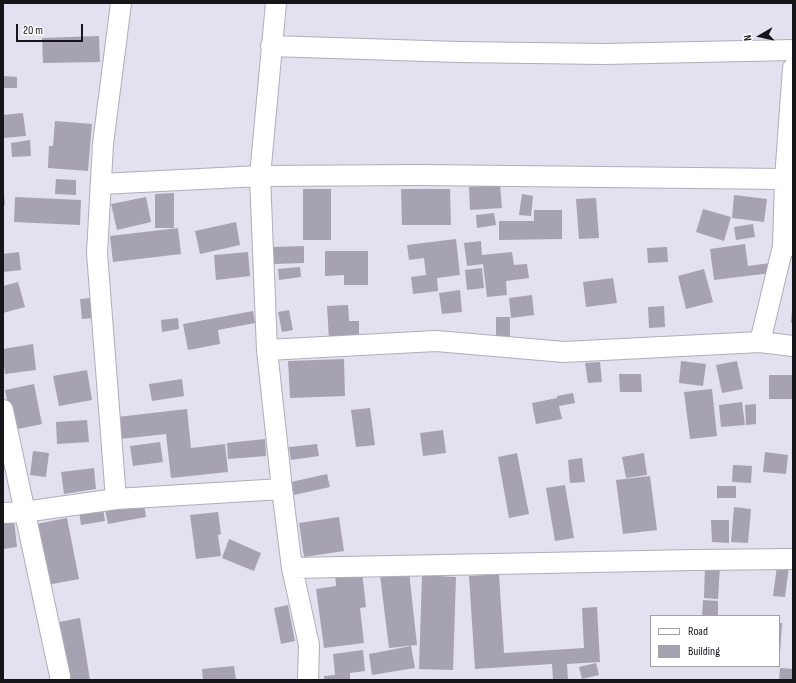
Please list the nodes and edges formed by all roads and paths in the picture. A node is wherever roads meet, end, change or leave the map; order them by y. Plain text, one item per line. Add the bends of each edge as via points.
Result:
1 (122, 3) edge
2 (276, 3) edge
3 (271, 46) junction
4 (793, 50) edge
5 (793, 68) edge
6 (260, 176) junction
7 (785, 180) junction
8 (102, 184) junction
9 (788, 246) edge
10 (760, 342) junction
11 (793, 346) edge
12 (267, 350) junction
13 (3, 410) edge
14 (282, 490) junction
15 (116, 499) junction
16 (24, 512) junction
17 (3, 513) edge
18 (793, 559) edge
19 (292, 568) junction
20 (60, 680) edge
21 (308, 680) edge

1 - 8 street via 103,144
2 - 3 street
3 - 4 street via 604,54
3 - 6 street
5 - 7 street
6 - 7 street via 421,175
6 - 8 street
6 - 12 street
7 - 9 street
8 - 15 street via 97,253
9 - 10 street
10 - 11 street
10 - 12 street via 564,352 436,341
12 - 14 street
13 - 16 street
14 - 15 street
14 - 19 street
15 - 16 street
16 - 17 street
16 - 20 street
18 - 19 street
19 - 21 street via 309,645

